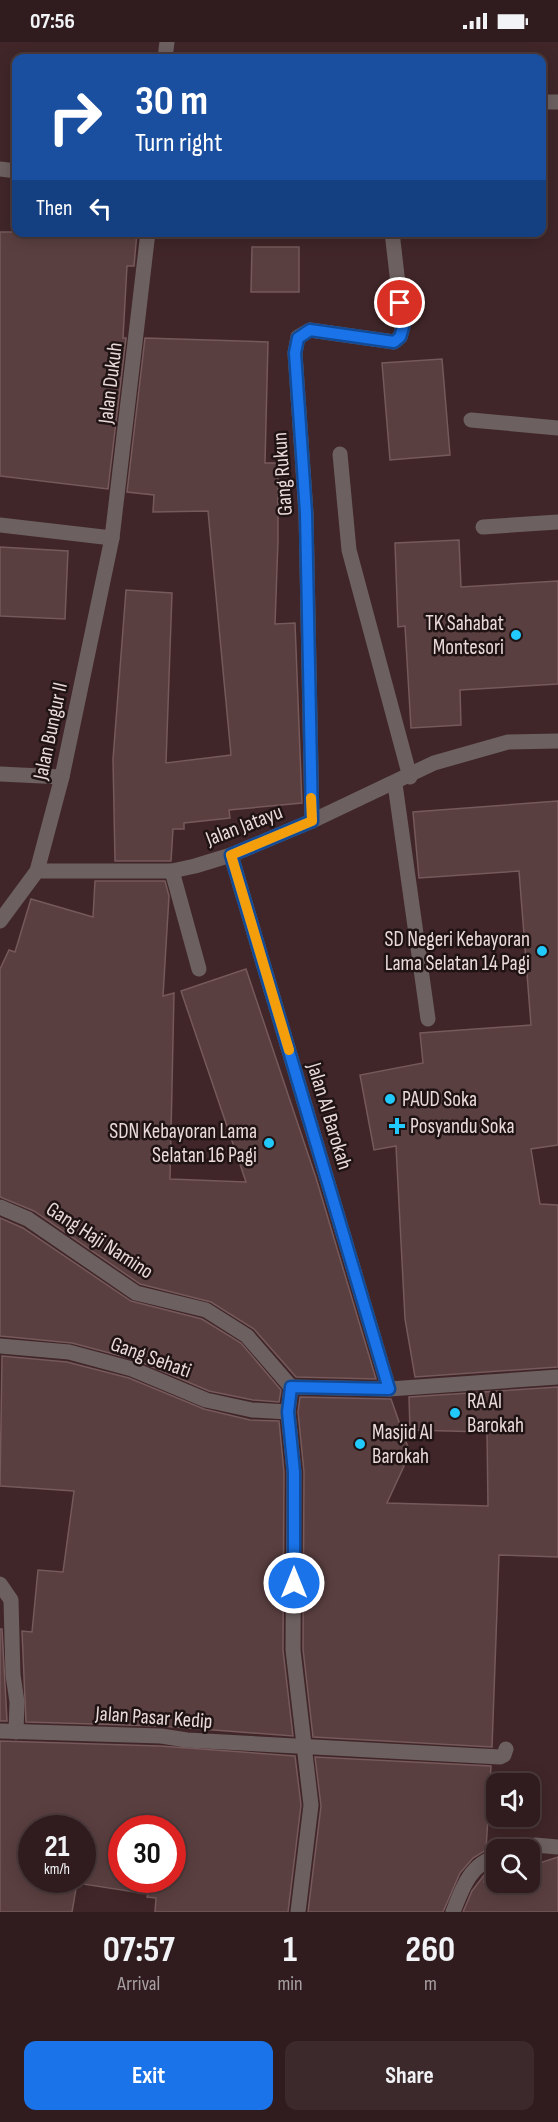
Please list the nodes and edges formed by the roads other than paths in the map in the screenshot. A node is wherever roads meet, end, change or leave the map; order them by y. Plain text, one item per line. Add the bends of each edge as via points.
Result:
1 (147, 237) edge
2 (393, 237) edge
3 (471, 420) dead end
4 (558, 428) edge
5 (340, 454) dead end
6 (558, 522) edge
7 (0, 525) edge
8 (483, 527) dead end
9 (112, 538) junction
10 (558, 741) edge
11 (0, 774) edge
12 (62, 777) junction
13 (410, 777) junction
14 (395, 784) junction
15 (312, 821) junction
16 (231, 855) junction
17 (37, 871) junction
18 (172, 871) junction
19 (0, 921) edge
20 (199, 969) dead end
21 (428, 1019) dead end
22 (0, 1207) edge
23 (0, 1347) edge
24 (558, 1377) edge
25 (291, 1387) junction
26 (389, 1389) junction
27 (288, 1412) junction
28 (0, 1584) edge
29 (0, 1731) edge
30 (16, 1732) junction
31 (304, 1747) junction
32 (506, 1749) dead end
33 (540, 1846) edge
34 (558, 1848) edge
35 (486, 1861) edge
36 (298, 1912) edge
37 (453, 1912) edge

1 - 9 street, Jalan Dukuh
2 - 15 street, Gang Rukun via 403,327 400,337 394,342 310,330 298,338 295,353 306,513
3 - 4 street
5 - 13 street via 349,550
6 - 8 street
7 - 9 street
9 - 12 street, Jalan Bungur II
10 - 13 street, Jalan Jatayu via 508,742 434,763
11 - 12 street
12 - 17 street, Jalan Bungur II
13 - 14 street, Jalan Jatayu
14 - 15 street, Jalan Jatayu
14 - 21 street
15 - 16 street, Jalan Jatayu
16 - 18 street, Jalan Jatayu
16 - 26 street, Jalan Al Barokah
17 - 18 street, Jalan Jatayu
17 - 19 street, Jalan Bungur II
18 - 20 street
22 - 25 street, Gang Haji Namino via 28,1219 136,1293 206,1310 246,1336
23 - 27 street, Gang Sehati via 69,1352 132,1369 206,1400 252,1410
24 - 26 street
25 - 26 street
25 - 27 street
27 - 31 street via 294,1472 293,1650
28 - 30 street via 11,1600
29 - 30 street, Jalan Pasar Kedip
30 - 31 street, Jalan Pasar Kedip via 161,1736
31 - 32 street, Jalan Pasar Kedip via 500,1757
31 - 36 street via 311,1805
33 - 34 street
35 - 37 street via 466,1879

